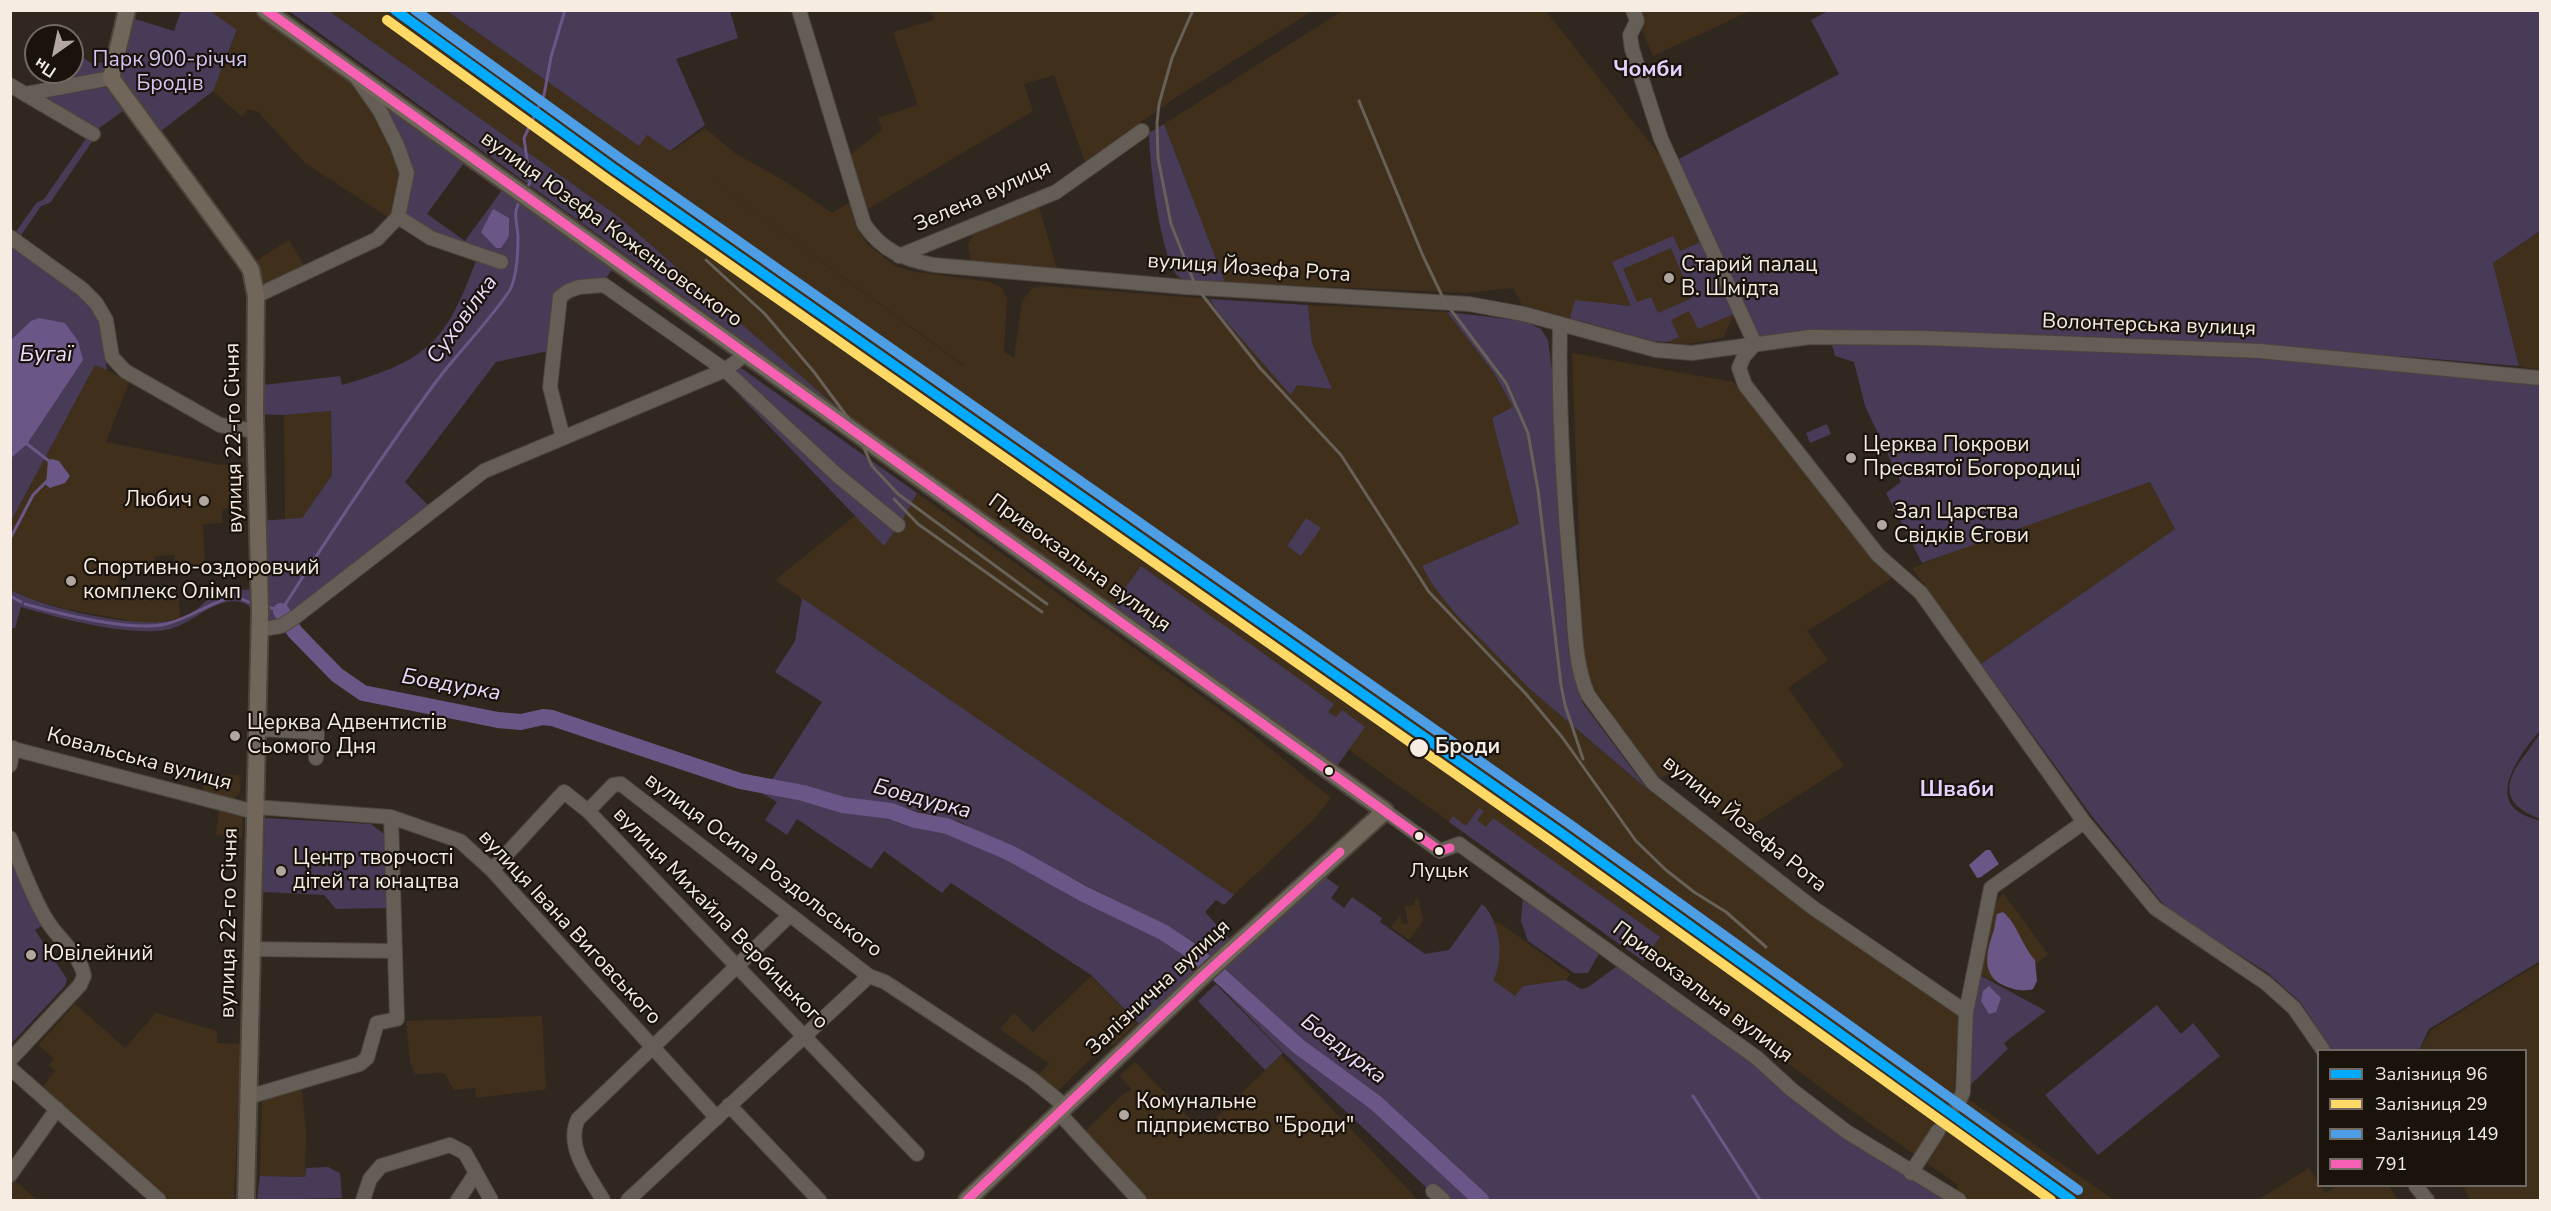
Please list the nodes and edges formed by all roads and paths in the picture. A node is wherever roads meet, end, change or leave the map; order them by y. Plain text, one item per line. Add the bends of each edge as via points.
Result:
1 (265, 10) edge
2 (799, 10) edge
3 (1633, 10) edge
4 (122, 14) edge
5 (355, 74) junction
6 (111, 78) junction
7 (10, 86) edge
8 (25, 94) junction
9 (1142, 131) dead end
10 (93, 134) dead end
11 (398, 217) junction
12 (10, 237) edge
13 (899, 256) junction
14 (501, 262) dead end
15 (256, 296) junction
16 (1560, 326) junction
17 (1755, 344) junction
18 (746, 354) junction
19 (725, 370) junction
20 (2541, 378) edge
21 (255, 431) junction
22 (563, 438) junction
23 (898, 525) dead end
24 (259, 630) junction
25 (257, 729) junction
26 (12, 748) edge
27 (316, 758) dead end
28 (10, 765) edge
29 (255, 809) junction
30 (588, 811) junction
31 (1385, 811) junction
32 (390, 818) junction
33 (2084, 822) junction
34 (10, 838) edge
35 (492, 870) junction
36 (789, 916) junction
37 (252, 949) junction
38 (394, 951) junction
39 (737, 968) junction
40 (869, 976) junction
41 (1966, 1012) junction
42 (803, 1037) junction
43 (654, 1049) junction
44 (2323, 1049) edge
45 (10, 1060) edge
46 (10, 1068) edge
47 (248, 1097) junction
48 (1958, 1104) tunnel mouth
49 (729, 1106) junction
50 (57, 1109) junction
51 (1063, 1110) junction
52 (717, 1118) junction
53 (1938, 1131) tunnel mouth
54 (917, 1154) dead end
55 (476, 1173) junction
56 (1911, 1173) junction
57 (10, 1175) edge
58 (2417, 1187) edge
59 (159, 1200) edge
60 (246, 1200) edge
61 (363, 1200) edge
62 (458, 1200) edge
63 (491, 1200) edge
64 (603, 1200) edge
65 (628, 1200) edge
66 (819, 1200) edge
67 (967, 1200) edge
68 (1139, 1200) edge
69 (1959, 1200) edge
70 (2427, 1200) edge

1 - 5 main road, вулиця Юзефа Коженьовського
2 - 13 street via 864,224 878,242
3 - 17 street via 1637,21 1630,35 1632,49 1661,139
4 - 6 main road
5 - 11 street, вулиця Юзефа Коженьовського via 398,145 407,173
5 - 18 main road, вулиця Юзефа Коженьовського
6 - 8 street
6 - 15 main road, вулиця 22-го Січня via 251,270
7 - 8 street
8 - 10 street
9 - 13 street, Зелена вулиця via 1056,192
11 - 14 street via 432,238
11 - 15 street via 377,239
12 - 21 street via 96,303 106,321 114,362 125,372 220,425
13 - 16 street, вулиця Йозефа Рота via 934,265 1185,287 1469,304 1524,314
15 - 21 main road, вулиця 22-го Січня
16 - 17 street, вулиця Йозефа Рота via 1656,350 1712,352
16 - 41 street, вулиця Йозефа Рота via 1565,515 1578,655 1588,695 1653,783 1812,907
17 - 20 street, Волонтерська вулиця via 1810,337 1924,338 2237,350
17 - 33 street via 1739,368 1745,385 1878,555 1921,593
18 - 19 street, вулиця Юзефа Коженьовського
18 - 31 main road, Привокзальна вулиця
19 - 22 street, вулиця Юзефа Коженьовського
19 - 22 street via 604,285 568,291 560,297 550,387
19 - 23 street via 837,475
21 - 24 main road, вулиця 22-го Січня
22 - 24 street, вулиця Юзефа Коженьовського via 484,471 286,623
24 - 25 main road, вулиця 22-го Січня
25 - 27 street via 314,732
25 - 29 main road, вулиця 22-го Січня
26 - 28 street, Ковальська вулиця
26 - 29 street, Ковальська вулиця
29 - 32 street, вулиця Івана Виговського
29 - 37 main road, вулиця 22-го Січня
30 - 35 street, вулиця Михайла Вербицького via 564,792
30 - 36 street, вулиця Осипа Роздольського via 613,785 621,784
30 - 39 street, вулиця Михайла Вербицького
31 - 51 main road, Залізнична вулиця
31 - 56 street, Привокзальна вулиця via 1440,851 1459,844 1757,1058 1839,1126
32 - 35 street, вулиця Івана Виговського via 460,841
32 - 38 street
33 - 41 street via 1991,888
33 - 44 street via 2155,908 2266,983 2294,1008
34 - 45 street via 36,900 84,976
35 - 43 street, вулиця Івана Виговського
36 - 39 street
36 - 40 street, вулиця Осипа Роздольського
37 - 38 street
37 - 47 main road, вулиця 22-го Січня
38 - 47 street via 397,1019 376,1023 367,1058 360,1064
39 - 42 street, вулиця Михайла Вербицького
39 - 43 street
40 - 42 street
40 - 51 street, вулиця Осипа Роздольського via 885,982 1032,1078
41 - 48 street via 1963,1092
42 - 49 street
42 - 54 street, вулиця Михайла Вербицького
43 - 52 street, вулиця Івана Виговського
43 - 64 street via 578,1119 573,1129 572,1138 584,1167
46 - 50 street
47 - 60 main road, вулиця 22-го Січня
49 - 52 street
49 - 66 street
50 - 57 street
50 - 59 street
51 - 67 main road, Залізнична вулиця
51 - 68 street, вулиця Осипа Роздольського
52 - 65 street
53 - 56 street
55 - 61 street via 458,1147 436,1147 381,1166 370,1179
55 - 62 street
55 - 63 street
56 - 69 street, Привокзальна вулиця
58 - 70 street

